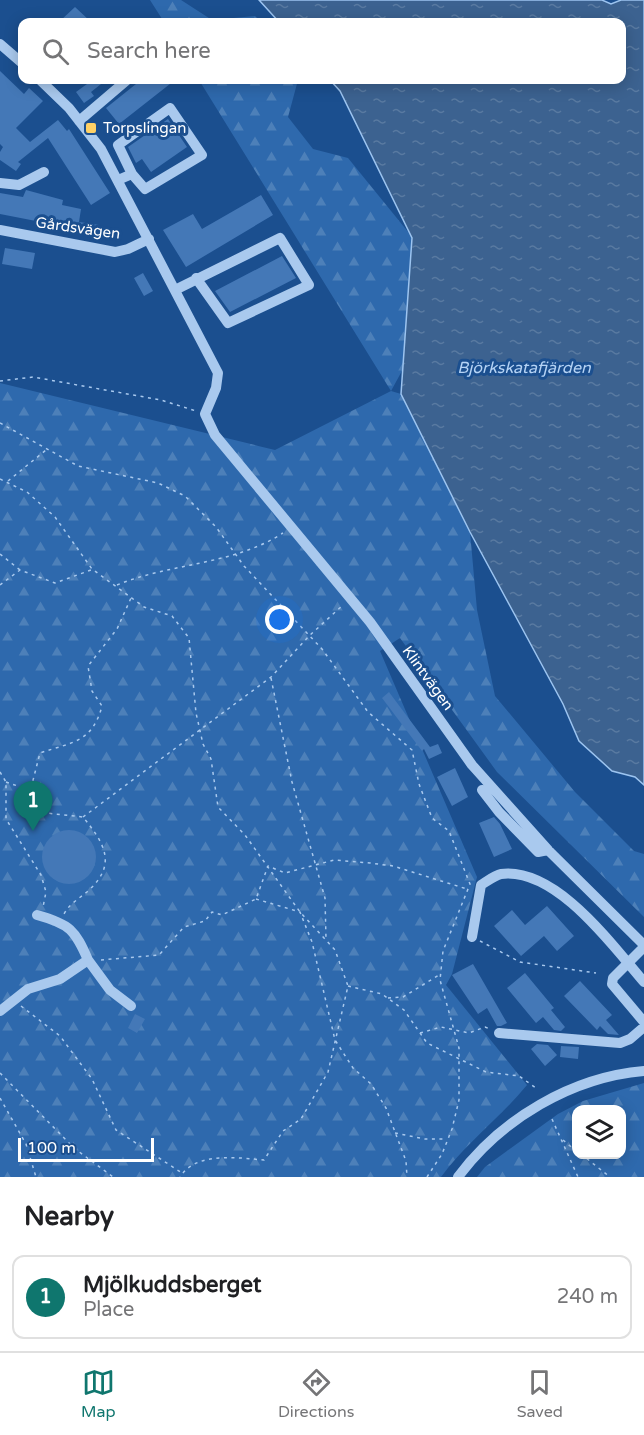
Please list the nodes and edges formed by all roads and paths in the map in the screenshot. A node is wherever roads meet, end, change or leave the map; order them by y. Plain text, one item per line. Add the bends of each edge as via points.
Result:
1 (0, 44) edge
2 (18, 60) edge
3 (45, 84) edge
4 (122, 84) edge
5 (79, 121) junction
6 (44, 172) dead end
7 (132, 174) junction
8 (118, 180) junction
9 (0, 183) edge
10 (0, 231) edge
11 (149, 239) junction
12 (196, 278) junction
13 (175, 290) junction
14 (0, 381) edge
15 (205, 414) junction
16 (0, 423) edge
17 (47, 449) junction
18 (0, 479) edge
19 (8, 481) junction
20 (292, 527) junction
21 (234, 552) junction
22 (0, 554) edge
23 (92, 569) junction
24 (20, 570) junction
25 (0, 585) edge
26 (116, 585) junction
27 (132, 597) junction
28 (350, 598) junction
29 (309, 636) junction
30 (271, 677) junction
31 (201, 728) junction
32 (0, 772) edge
33 (6, 782) junction
34 (32, 788) junction
35 (482, 790) dead end
36 (83, 817) junction
37 (548, 850) junction
38 (268, 866) junction
39 (314, 866) junction
40 (467, 889) junction
41 (256, 899) junction
42 (300, 912) junction
43 (38, 915) joint
44 (59, 921) junction
45 (471, 937) joint
46 (326, 940) junction
47 (644, 946) edge
48 (88, 960) junction
49 (628, 963) junction
50 (596, 973) dead end
51 (440, 975) junction
52 (644, 982) edge
53 (348, 986) junction
54 (388, 998) junction
55 (13, 1000) junction
56 (131, 1006) dead end
57 (0, 1011) edge
58 (644, 1024) edge
59 (454, 1030) junction
60 (419, 1033) junction
61 (500, 1033) joint
62 (335, 1040) junction
63 (461, 1061) junction
64 (644, 1071) edge
65 (0, 1073) edge
66 (536, 1088) dead end
67 (0, 1098) edge
68 (552, 1119) dead end
69 (394, 1132) junction
70 (448, 1139) junction
71 (562, 1139) junction
72 (572, 1148) edge
73 (586, 1159) edge
74 (183, 1173) junction
75 (36, 1177) edge
76 (113, 1177) edge
77 (180, 1177) edge
78 (407, 1177) edge
79 (427, 1177) edge
80 (458, 1177) edge
81 (578, 1177) edge
82 (610, 1177) edge

1 - 2 street
3 - 5 street
4 - 5 street
5 - 8 street
6 - 9 street via 19,185
7 - 7 street via 118,145 170,108 202,155 146,189
7 - 8 street
8 - 11 street
10 - 11 street, Gårdsvägen via 115,252
11 - 13 street
12 - 12 street via 280,238 309,285 228,323
12 - 13 street
13 - 15 street via 218,373
14 - 15 path via 33,377 160,400
15 - 20 street, Klintvägen via 221,443
16 - 17 path
17 - 19 path
17 - 21 path via 78,466 158,483 185,496
18 - 19 path
19 - 23 path via 55,517
20 - 21 path via 270,541
20 - 28 street, Klintvägen
21 - 26 path
21 - 29 path
22 - 24 path
23 - 24 path via 55,583
23 - 26 path
24 - 25 path
26 - 27 path
27 - 31 path via 144,607 172,616 189,638
27 - 34 path via 117,629 88,666 92,691 102,706 98,721 86,737 40,753
28 - 29 path
28 - 37 street, Klintvägen via 472,765
29 - 30 path
29 - 40 path via 368,712 412,750 432,818 449,831 470,884
30 - 31 path
30 - 39 path via 291,782
31 - 36 path
31 - 38 path via 203,744 211,759 218,807
32 - 33 path
33 - 34 path
33 - 43 path via 6,819 33,858 46,892 46,904
34 - 36 path via 41,794 46,813
35 - 37 street via 538,852
36 - 44 path via 104,844 106,857 88,891 69,906
37 - 47 street, Klintvägen
38 - 39 path via 285,873
38 - 41 path
38 - 42 path
39 - 40 path via 334,860 393,866
39 - 46 path via 325,898
40 - 51 path via 442,951
41 - 42 path
41 - 48 path via 222,915 212,912 205,921 184,927 159,955
42 - 46 path
42 - 62 path via 312,942
43 - 44 street
44 - 48 street via 74,931
45 - 49 street via 481,885 500,874 531,878 567,898
45 - 50 path via 520,962
46 - 53 path via 335,950
47 - 49 street
48 - 55 street via 60,979 27,989
48 - 56 street via 110,990
49 - 52 street
49 - 58 street via 612,984
51 - 54 path via 404,997
51 - 59 path
53 - 54 path
53 - 62 path
54 - 60 path via 404,1010
55 - 57 street
55 - 74 path via 60,1036 92,1079 116,1130
58 - 61 street via 630,1039 620,1043
59 - 60 path via 441,1027
59 - 61 path via 469,1033 485,1028
59 - 63 path
60 - 63 path via 427,1043
62 - 69 path via 353,1068 371,1084 386,1108
62 - 74 path via 328,1072 301,1119 283,1131 264,1160 205,1160
63 - 66 path via 486,1072 519,1076
63 - 70 path via 459,1100
64 - 80 street via 604,1079 552,1097 505,1130
65 - 76 path via 74,1148
67 - 75 path via 26,1144
68 - 71 path
69 - 70 path
69 - 78 path via 406,1161
70 - 79 path
71 - 72 path
71 - 81 path
73 - 82 path
74 - 77 path

